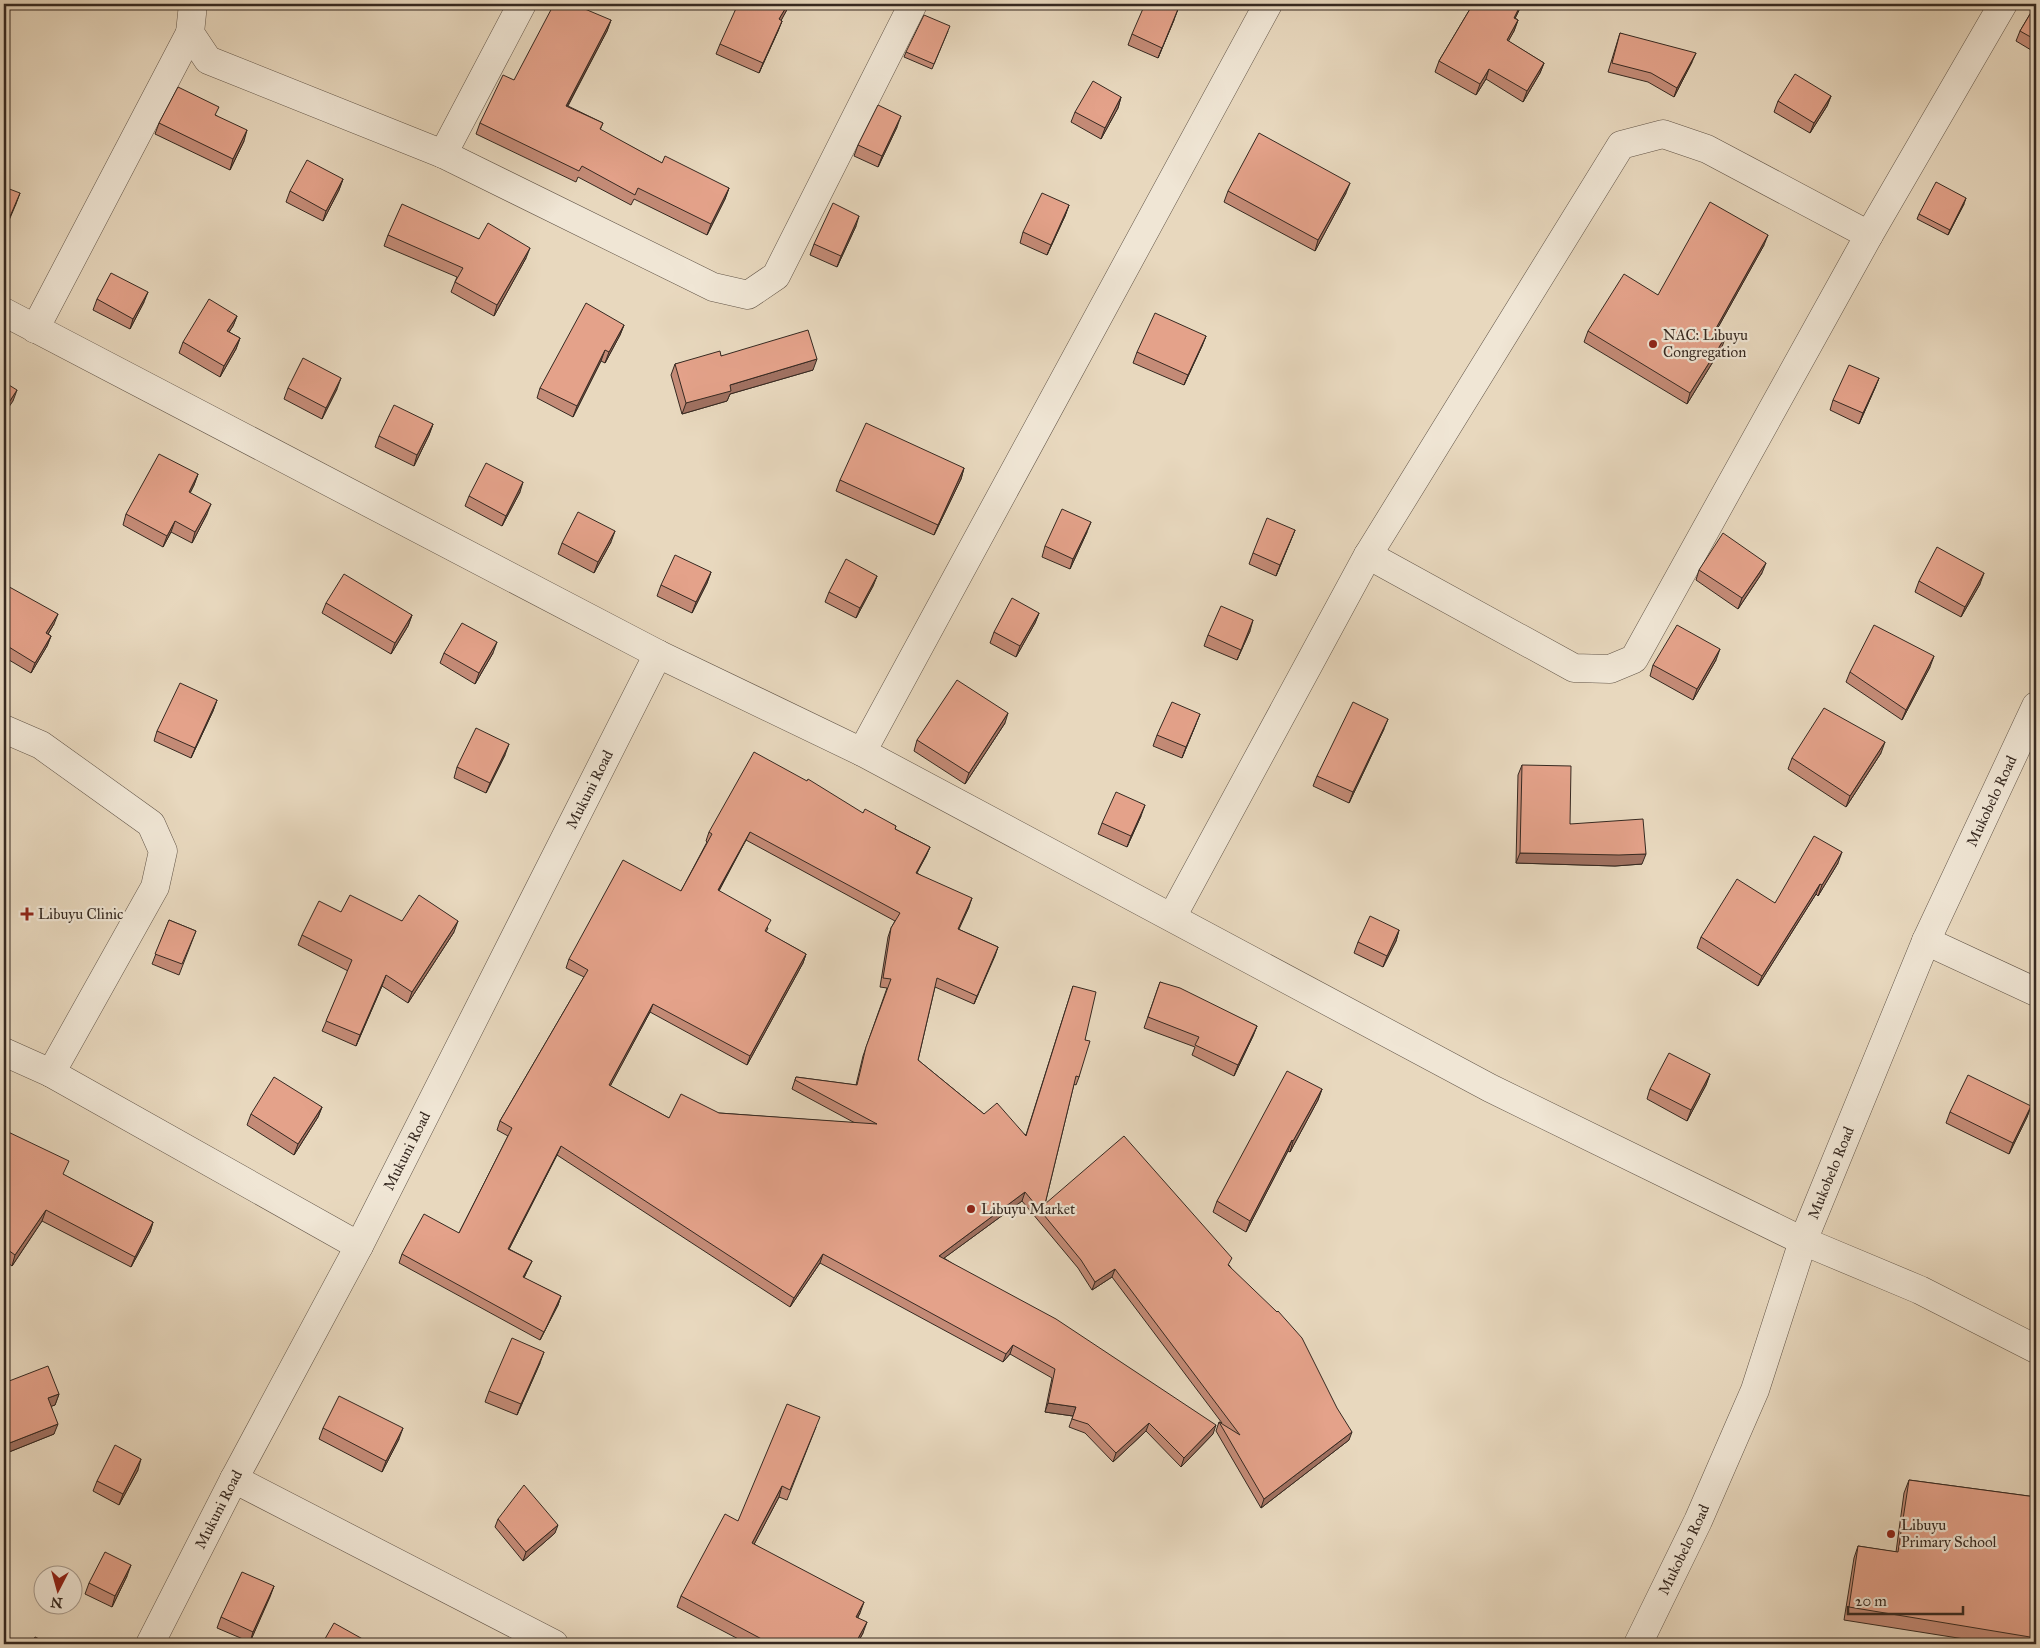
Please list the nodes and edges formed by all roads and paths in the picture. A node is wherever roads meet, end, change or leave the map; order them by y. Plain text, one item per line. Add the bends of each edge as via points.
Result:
1 (193, 4) edge
2 (522, 4) edge
3 (913, 4) edge
4 (1268, 4) edge
5 (2003, 4) edge
6 (190, 33) junction
7 (443, 154) junction
8 (1869, 235) junction
9 (4, 312) edge
10 (35, 329) junction
11 (1368, 555) junction
12 (658, 654) junction
13 (2036, 706) edge
14 (4, 729) edge
15 (862, 752) junction
16 (1172, 917) junction
17 (1926, 942) junction
18 (2036, 992) edge
19 (4, 1052) edge
20 (52, 1073) junction
21 (1804, 1241) junction
22 (358, 1246) junction
23 (2036, 1349) edge
24 (234, 1479) junction
25 (150, 1644) edge
26 (554, 1644) edge
27 (1638, 1644) edge

1 - 6 street
2 - 7 street
3 - 7 street via 776,276 748,295 713,287
4 - 15 street
5 - 8 street
6 - 7 street via 208,60
6 - 10 street
8 - 11 street via 1707,149 1663,134 1621,145
8 - 11 street via 1634,659 1610,669 1574,668
9 - 10 street
10 - 12 street
11 - 16 street
12 - 15 street
12 - 22 street, Mukuni Road
13 - 17 street, Mukobelo Road
14 - 20 street via 41,745 151,824 163,851 155,887
15 - 16 street
16 - 21 street via 1490,1088
17 - 18 street
17 - 21 street, Mukobelo Road
19 - 20 street
20 - 22 street
21 - 23 street via 1920,1290
21 - 27 street, Mukobelo Road via 1755,1390 1698,1521
22 - 24 street, Mukuni Road
24 - 25 street, Mukuni Road
24 - 26 street

